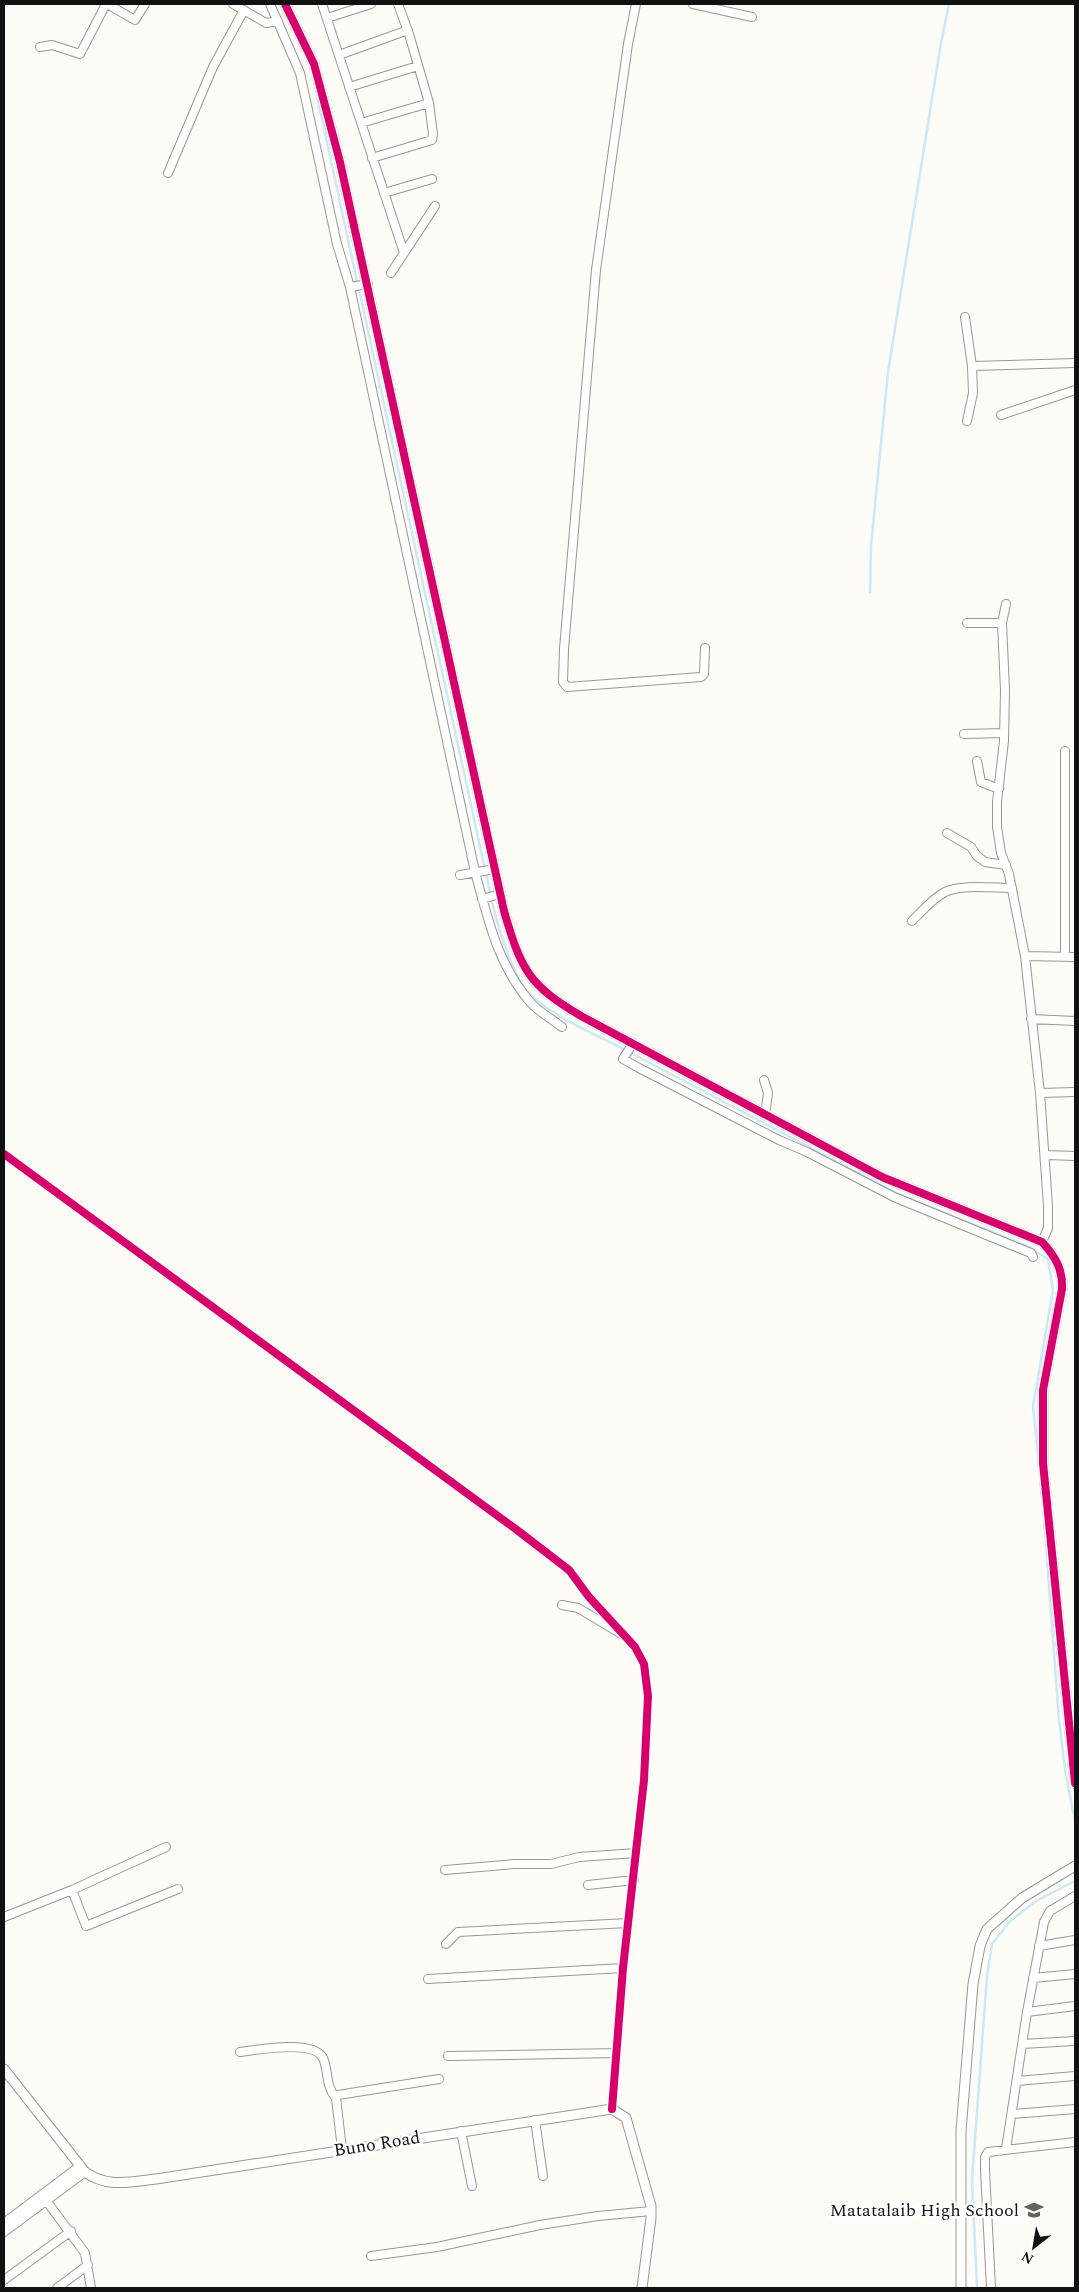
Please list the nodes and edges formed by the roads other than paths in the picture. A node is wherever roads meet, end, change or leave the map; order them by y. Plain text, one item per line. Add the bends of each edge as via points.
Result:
1 (106, 4) edge
2 (145, 4) edge
3 (233, 4) edge
4 (270, 4) edge
5 (286, 4) edge
6 (322, 4) edge
7 (371, 4) edge
8 (398, 4) edge
9 (636, 4) edge
10 (694, 4) edge
11 (244, 10) junction
12 (752, 17) dead end
13 (327, 18) junction
14 (278, 21) junction
15 (408, 30) junction
16 (40, 47) dead end
17 (339, 54) junction
18 (418, 66) junction
19 (349, 87) junction
20 (429, 103) junction
21 (361, 123) junction
22 (372, 158) junction
23 (168, 172) dead end
24 (432, 179) dead end
25 (384, 193) junction
26 (435, 206) dead end
27 (404, 253) junction
28 (391, 273) dead end
29 (368, 284) junction
30 (350, 288) junction
31 (965, 317) dead end
32 (1075, 363) edge
33 (972, 366) junction
34 (1075, 390) edge
35 (1001, 415) dead end
36 (967, 421) dead end
37 (1006, 604) dead end
38 (967, 623) dead end
39 (1002, 623) junction
40 (705, 648) dead end
41 (1004, 733) junction
42 (964, 734) dead end
43 (1065, 750) dead end
44 (977, 761) dead end
45 (999, 789) junction
46 (947, 833) dead end
47 (1006, 865) junction
48 (495, 869) junction
49 (475, 872) junction
50 (460, 875) dead end
51 (1012, 888) junction
52 (500, 894) junction
53 (482, 898) junction
54 (912, 921) dead end
55 (1025, 956) junction
56 (1065, 957) junction
57 (1075, 957) edge
58 (1031, 1019) junction
59 (1075, 1021) edge
60 (562, 1027) dead end
61 (633, 1043) junction
62 (764, 1080) dead end
63 (1075, 1092) edge
64 (1040, 1093) junction
65 (765, 1115) junction
66 (4, 1154) edge
67 (1046, 1155) junction
68 (1075, 1156) edge
69 (1042, 1242) junction
70 (1033, 1257) dead end
71 (562, 1605) dead end
72 (627, 1637) junction
73 (1075, 1782) edge
74 (166, 1847) dead end
75 (636, 1853) junction
76 (1075, 1866) edge
77 (444, 1870) dead end
78 (634, 1880) junction
79 (588, 1885) dead end
80 (178, 1889) dead end
81 (72, 1890) junction
82 (1075, 1896) edge
83 (4, 1917) edge
84 (628, 1923) junction
85 (1075, 1940) edge
86 (446, 1944) dead end
87 (1039, 1946) junction
88 (623, 1968) junction
89 (1075, 1974) edge
90 (1033, 1978) junction
91 (428, 1979) dead end
92 (1075, 2006) edge
93 (1027, 2012) junction
94 (1075, 2041) edge
95 (1022, 2044) junction
96 (240, 2052) dead end
97 (616, 2053) junction
98 (448, 2056) dead end
99 (4, 2069) edge
100 (1075, 2076) edge
101 (439, 2079) dead end
102 (1017, 2081) junction
103 (336, 2098) junction
104 (612, 2109) junction
105 (1075, 2109) edge
106 (1012, 2114) junction
107 (535, 2120) junction
108 (462, 2131) junction
109 (1075, 2142) edge
110 (342, 2149) junction
111 (1006, 2149) junction
112 (82, 2169) junction
113 (542, 2176) dead end
114 (472, 2186) dead end
115 (44, 2198) junction
116 (651, 2211) junction
117 (4, 2223) edge
118 (70, 2231) junction
119 (4, 2232) edge
120 (371, 2256) dead end
121 (88, 2265) junction
122 (4, 2280) edge
123 (57, 2288) edge
124 (91, 2288) edge
125 (642, 2288) edge
126 (962, 2288) edge
127 (991, 2288) edge

1 - 2 street via 135,20
1 - 16 street via 80,54 52,45
3 - 11 street
4 - 14 street
5 - 29 street via 319,78
6 - 13 street
7 - 13 street
8 - 15 street
9 - 40 street via 596,270 563,682 568,687 701,677 704,674
10 - 12 street
11 - 14 street via 266,22
11 - 23 street via 213,67
13 - 17 street
14 - 30 street via 300,73 337,244
15 - 17 street
15 - 18 street
17 - 19 street
18 - 19 street
18 - 20 street
19 - 21 street
20 - 21 street
20 - 22 street via 432,140
21 - 22 street
22 - 25 street
24 - 25 street
25 - 27 street
26 - 27 street
27 - 28 street
29 - 30 street
29 - 48 street
30 - 49 street
31 - 33 street
32 - 33 street
33 - 36 street via 973,394
34 - 35 street
37 - 39 street
38 - 39 street
39 - 41 street
41 - 42 street
41 - 45 street
43 - 56 street
44 - 45 street via 981,782
45 - 47 street via 997,827
46 - 47 street via 971,847 985,862
47 - 51 street
48 - 49 street
48 - 52 street
49 - 50 street
49 - 53 street
51 - 54 street via 947,890
51 - 55 street
52 - 53 street
52 - 61 street via 513,942 536,984 563,1006
53 - 60 street via 491,933 508,974 532,1004
55 - 56 street
55 - 58 street
56 - 57 street
58 - 59 street
58 - 64 street
61 - 65 street
61 - 70 street via 623,1059 639,1068 894,1197 1031,1253
62 - 65 street via 768,1093
63 - 64 street
64 - 67 street
65 - 69 street via 882,1177
66 - 72 street via 518,1530 569,1570 589,1597
67 - 68 street
67 - 69 street via 1048,1228
69 - 73 street via 1054,1256 1062,1281 1043,1390 1043,1463
71 - 72 street via 578,1608
72 - 75 street via 644,1664 648,1696
74 - 81 street
75 - 77 street via 579,1857 551,1864
75 - 78 street
76 - 126 street via 1022,1898 987,1930 980,1946 972,1984 960,2130
78 - 79 street
78 - 84 street
80 - 81 street via 86,1926
81 - 83 street
82 - 87 street via 1046,1916
84 - 86 street via 458,1932
84 - 88 street
85 - 87 street
87 - 90 street
88 - 91 street
88 - 97 street
89 - 90 street
90 - 93 street
92 - 93 street
93 - 95 street
94 - 95 street
95 - 102 street
96 - 103 street via 288,2046 319,2054
97 - 98 street
97 - 104 street
99 - 112 street, Buno Road
100 - 102 street
101 - 103 street via 342,2094
102 - 106 street
103 - 110 street
104 - 107 street, Buno Road
104 - 116 street via 626,2118
105 - 106 street
106 - 111 street
107 - 108 street, Buno Road
107 - 113 street
108 - 110 street, Buno Road
108 - 114 street
109 - 111 street
110 - 112 street, Buno Road via 119,2184 100,2181
111 - 127 street via 992,2150 985,2158
112 - 115 street
115 - 117 street
115 - 118 street
115 - 119 street
116 - 120 street via 540,2225 437,2247
116 - 125 street
118 - 121 street via 85,2253
118 - 122 street
121 - 123 street
121 - 124 street

